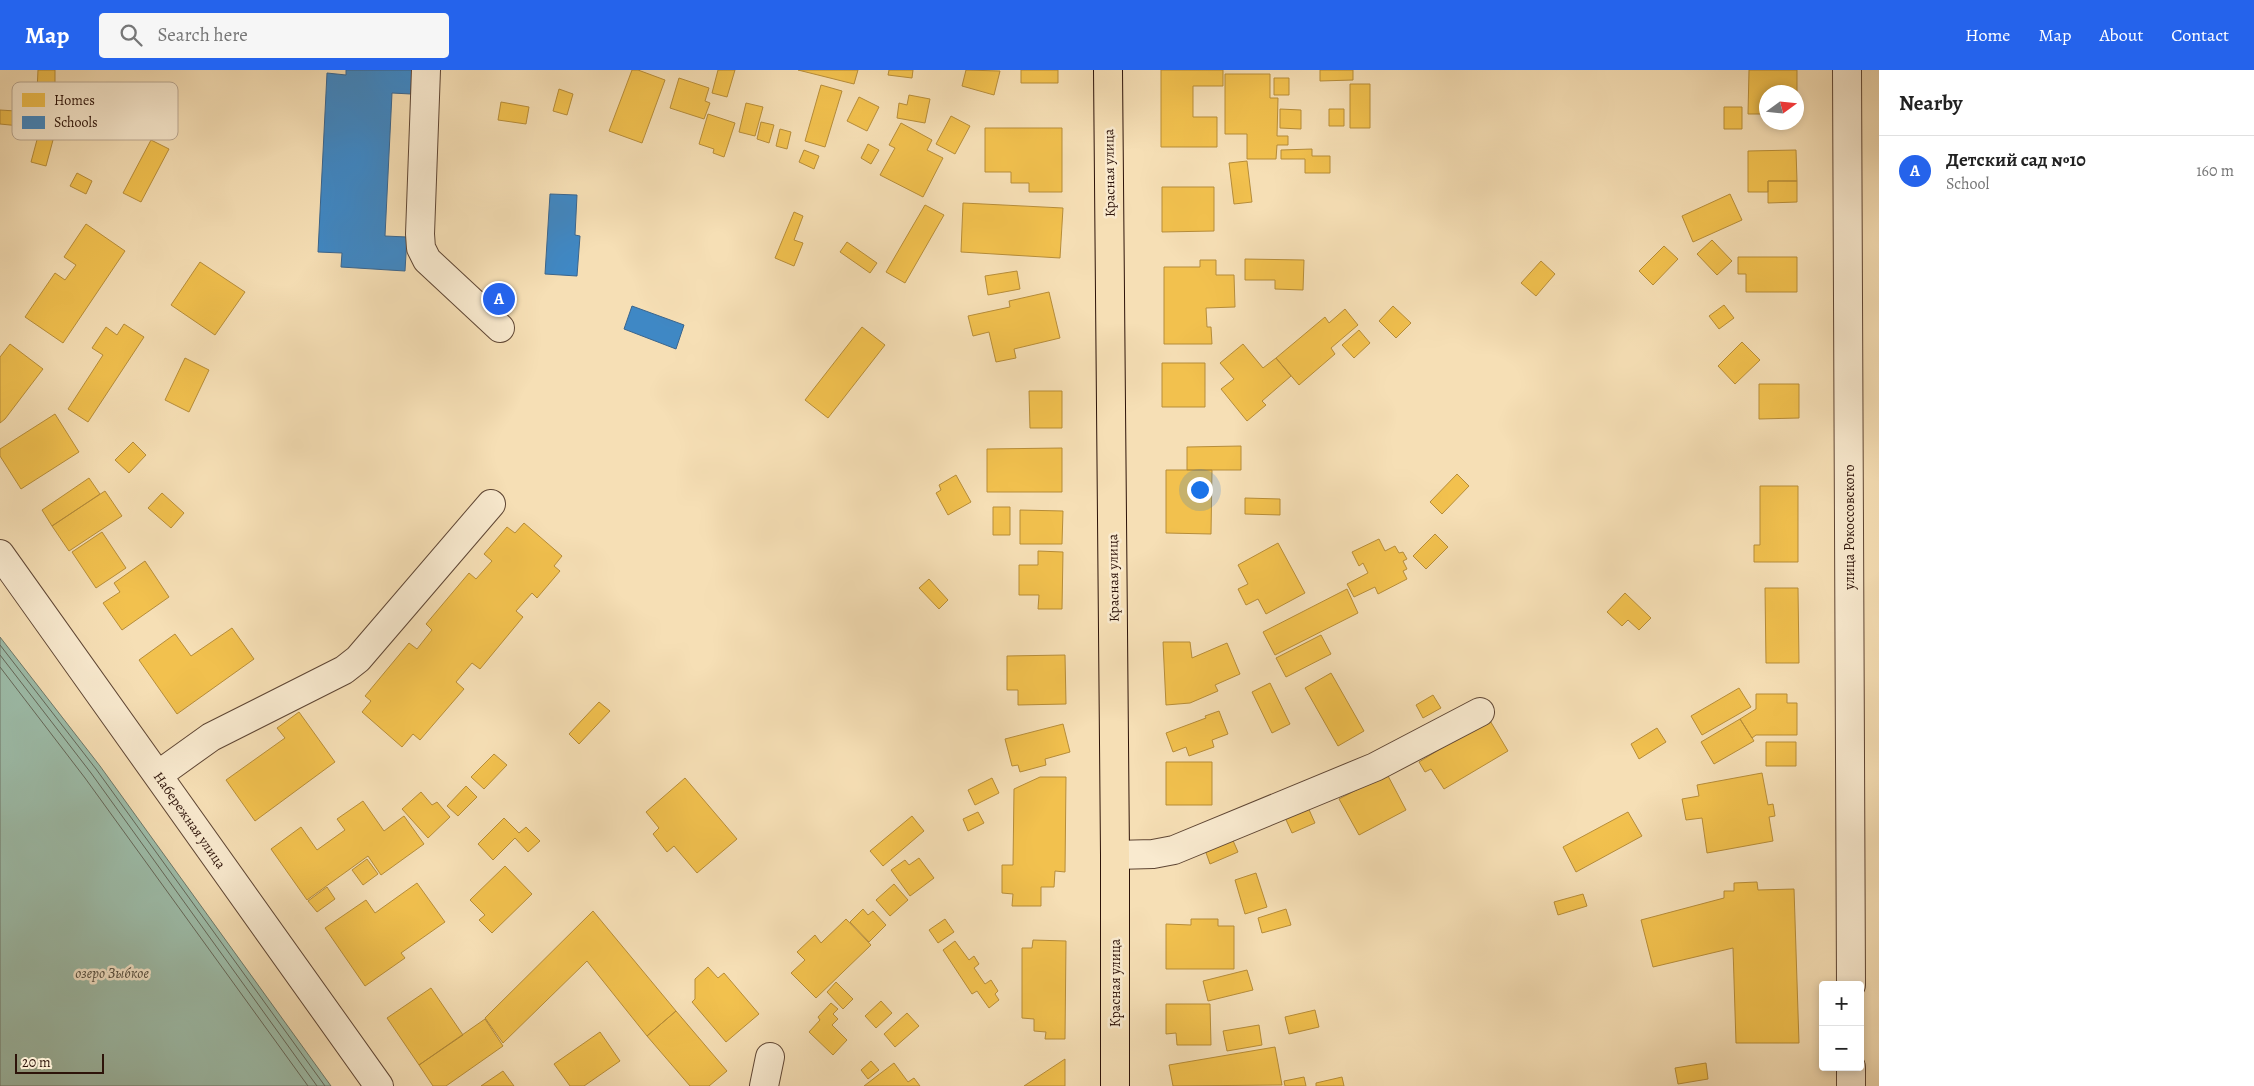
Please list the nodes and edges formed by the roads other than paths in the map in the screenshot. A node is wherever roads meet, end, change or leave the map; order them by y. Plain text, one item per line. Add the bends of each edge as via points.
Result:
1 (426, 70) edge
2 (1108, 70) edge
3 (1847, 70) edge
4 (500, 328) dead end
5 (491, 504) dead end
6 (0, 554) edge
7 (1480, 712) dead end
8 (158, 775) junction
9 (1116, 855) junction
10 (1851, 981) edge
11 (770, 1057) dead end
12 (1851, 1071) edge
13 (379, 1086) edge
14 (764, 1086) edge
15 (1114, 1086) edge
16 (1851, 1086) edge

1 - 4 street via 421,248 427,260
2 - 9 main road, Красная улица
3 - 10 street, улица Рокоссовского
5 - 8 street via 358,659 344,670 211,737
6 - 8 street, Набережная улица
7 - 9 street via 1375,767 1174,850
8 - 13 street, Набережная улица
9 - 15 main road, Красная улица
11 - 14 street
12 - 16 street

